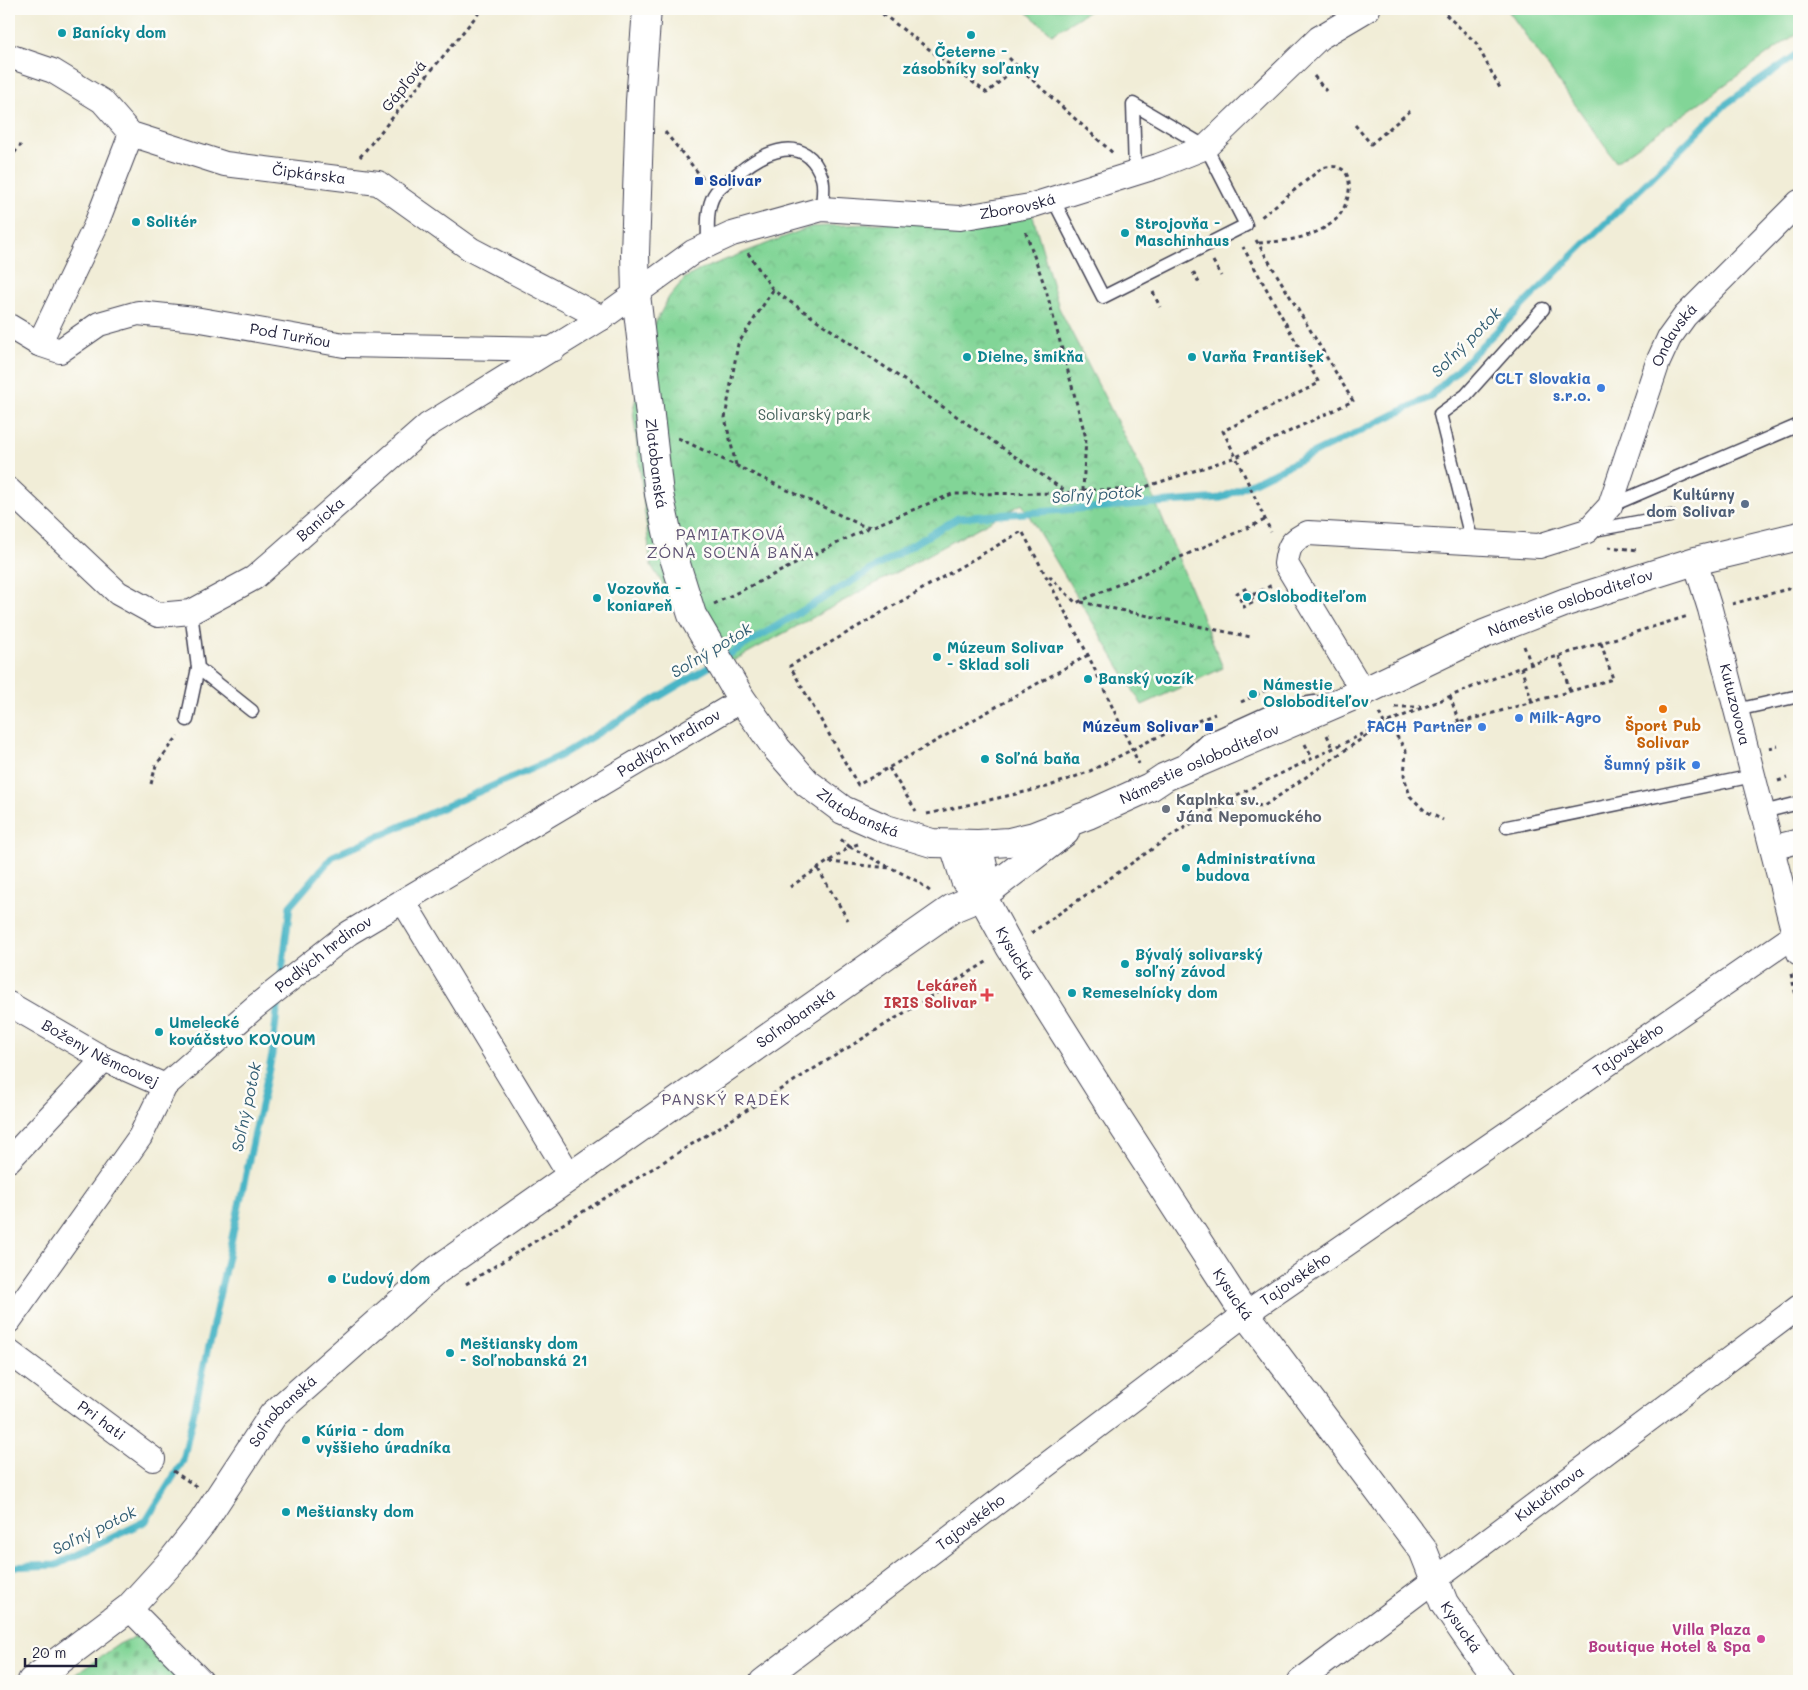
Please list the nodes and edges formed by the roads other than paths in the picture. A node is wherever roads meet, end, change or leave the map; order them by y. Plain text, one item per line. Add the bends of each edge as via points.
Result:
1 (647, 9) edge
2 (658, 9) edge
3 (1368, 9) edge
4 (9, 56) edge
5 (640, 101) junction
6 (626, 124) dead end
7 (132, 134) junction
8 (1206, 147) junction
9 (1136, 173) junction
10 (1053, 199) junction
11 (1799, 202) edge
12 (624, 203) dead end
13 (822, 209) junction
14 (635, 235) junction
15 (708, 244) junction
16 (636, 294) junction
17 (1543, 310) dead end
18 (602, 318) junction
19 (9, 326) edge
20 (39, 344) junction
21 (554, 349) junction
22 (1799, 425) edge
23 (9, 490) edge
24 (1610, 506) junction
25 (1670, 516) dead end
26 (1587, 531) junction
27 (1799, 536) edge
28 (1472, 542) junction
29 (1695, 561) junction
30 (190, 612) junction
31 (1432, 658) junction
32 (198, 668) junction
33 (735, 690) junction
34 (1363, 696) junction
35 (1799, 696) edge
36 (1388, 700) road end
37 (1736, 710) junction
38 (252, 711) dead end
39 (187, 720) road end
40 (1753, 776) junction
41 (1157, 782) junction
42 (1799, 803) edge
43 (1762, 812) junction
44 (1088, 816) junction
45 (1507, 827) dead end
46 (1799, 841) edge
47 (966, 844) junction
48 (1772, 848) junction
49 (982, 896) junction
50 (403, 901) junction
51 (1797, 944) edge
52 (9, 1004) edge
53 (104, 1059) junction
54 (165, 1086) junction
55 (9, 1160) edge
56 (570, 1176) junction
57 (1799, 1306) edge
58 (1245, 1314) junction
59 (9, 1321) edge
60 (9, 1352) edge
61 (153, 1459) road end
62 (1436, 1580) junction
63 (129, 1608) junction
64 (32, 1681) edge
65 (201, 1681) edge
66 (762, 1681) edge
67 (1300, 1681) edge
68 (1500, 1681) edge

1 - 5 street, Zlatobanská
2 - 5 lane via 654,76
3 - 8 street, Zborovská via 1319,38
4 - 7 street, Čipkárska via 53,71 102,101
5 - 6 lane
5 - 14 street, Zlatobanská
7 - 18 street, Čipkárska via 225,164 378,183 472,250
7 - 20 street via 95,227
8 - 9 street, Zborovská
8 - 9 lane via 1133,104
8 - 10 lane via 1246,225 1103,297
9 - 10 street, Zborovská
10 - 13 street, Zborovská via 960,218
11 - 24 street, Ondavská via 1685,316 1669,338
12 - 14 lane
13 - 15 street, Zborovská
13 - 15 lane via 823,180 811,159 799,150 787,149 757,160 715,193 710,203
14 - 16 street, Zlatobanská
15 - 16 street, Zborovská
16 - 18 street, Banícka
16 - 33 street, Zlatobanská via 659,494 670,545 694,619
17 - 28 lane via 1466,395 1440,414
18 - 21 street, Banícka
19 - 20 street, Pod Turňou
20 - 21 street, Pod Turňou via 60,352 99,324 138,313 195,319 344,345
21 - 30 street, Banícka via 428,425 254,578
22 - 24 lane, Ondavská
23 - 30 street, Banícka via 118,593 158,615
24 - 26 street, Ondavská
25 - 26 lane
26 - 28 street via 1539,546
27 - 29 street, Námestie osloboditeľov
28 - 34 street via 1308,533 1288,546 1286,564
29 - 31 street, Námestie osloboditeľov via 1566,602
29 - 37 street, Kutuzovova
30 - 32 lane
31 - 34 street, Námestie osloboditeľov
31 - 36 lane
32 - 38 lane
32 - 39 lane
33 - 47 street, Zlatobanská via 807,783 843,810 886,830 932,842
33 - 50 street, Padlých hrdinov
34 - 41 street, Námestie osloboditeľov
34 - 41 lane via 1278,708 1205,741
35 - 37 lane
37 - 40 street, Kutuzovova
40 - 43 street, Kutuzovova
40 - 45 lane
41 - 44 street, Námestie osloboditeľov
42 - 43 lane
43 - 48 street, Kutuzovova
44 - 47 street, Námestie osloboditeľov via 1009,842
44 - 49 street, Soľnobanská
46 - 48 street
47 - 49 street via 984,871
48 - 51 street, Kutuzovova
49 - 56 street, Soľnobanská via 953,908
49 - 58 street, Kysucká via 1010,947
50 - 54 street, Padlých hrdinov via 349,933 256,1007
50 - 56 street
51 - 58 street, Tajovského
52 - 53 street, Boženy Němcovej
53 - 54 street, Boženy Němcovej
53 - 55 street
54 - 59 street, Padlých hrdinov via 140,1138
56 - 63 street, Soľnobanská via 437,1270 274,1415 202,1523
57 - 62 street, Kukučínova
58 - 62 street, Kysucká via 1423,1550
58 - 66 street, Tajovského
60 - 61 street, Pri hati
62 - 67 street, Kukučínova
62 - 68 street, Kysucká via 1444,1603
63 - 64 street, Soľnobanská
63 - 65 street

